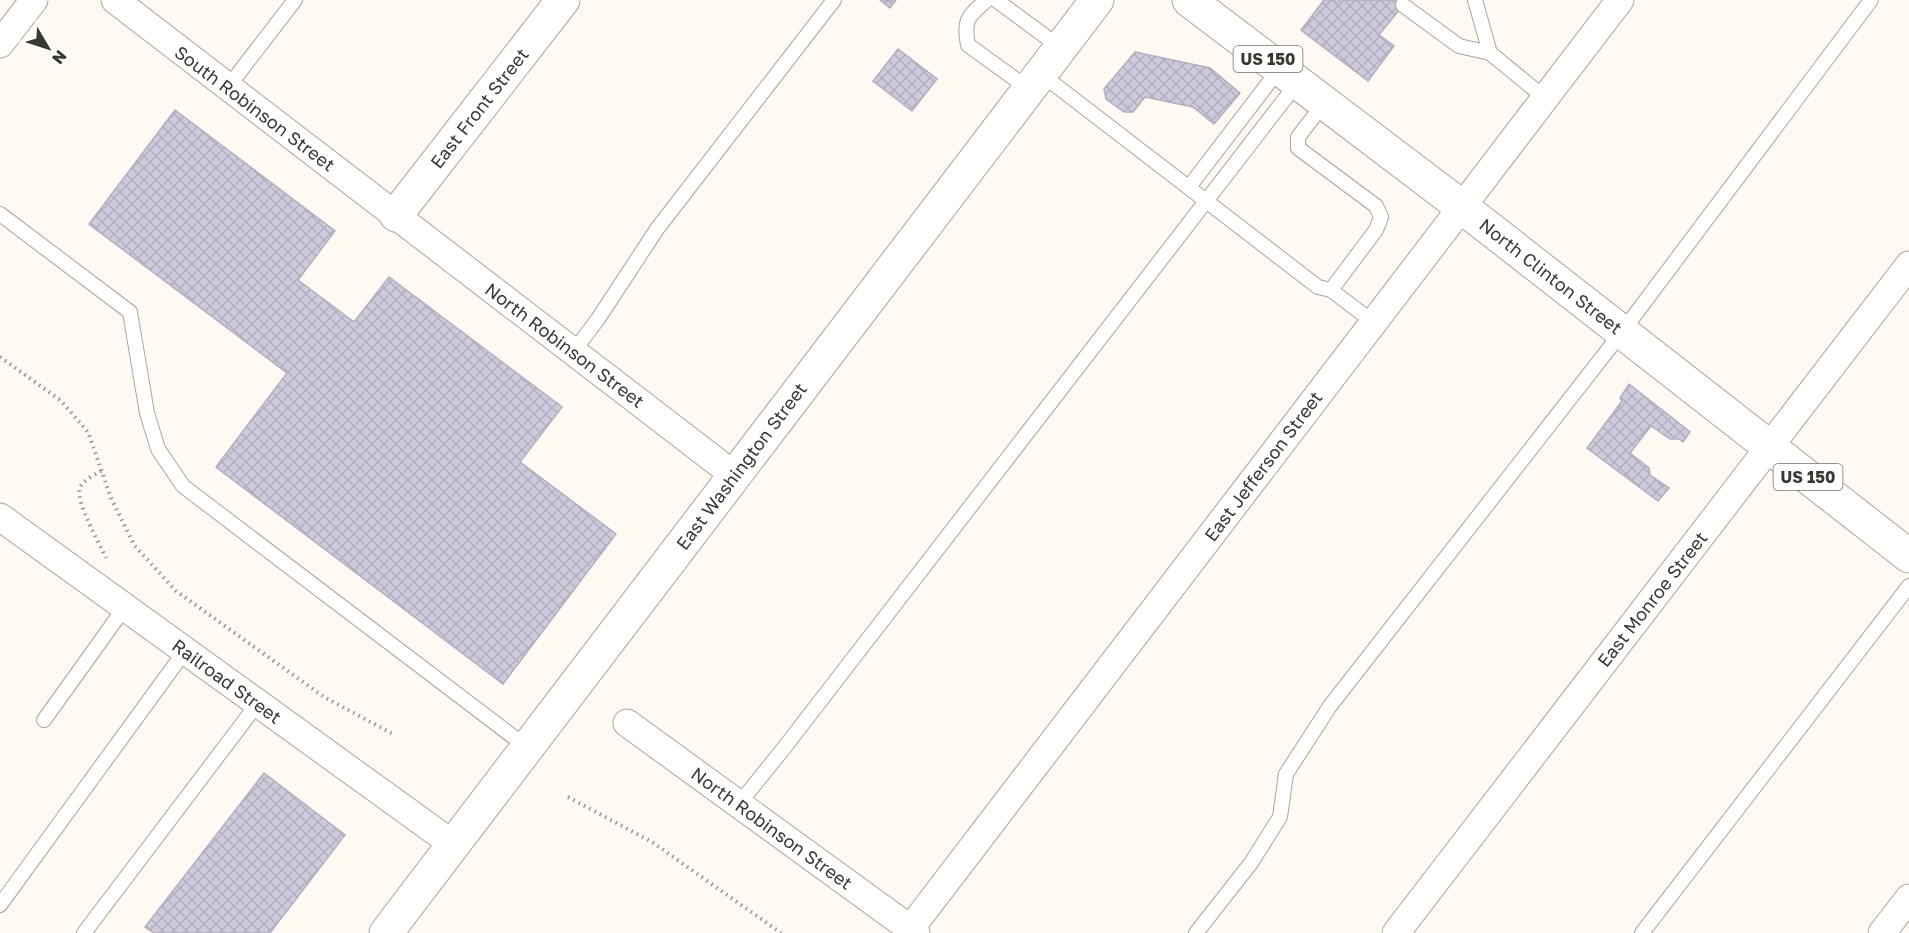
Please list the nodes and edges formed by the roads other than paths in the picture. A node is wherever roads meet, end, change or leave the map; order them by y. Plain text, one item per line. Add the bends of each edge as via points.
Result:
1 (34, 0) edge
2 (115, 0) edge
3 (295, 0) edge
4 (563, 0) edge
5 (834, 0) edge
6 (987, 0) edge
7 (996, 0) edge
8 (1097, 0) edge
9 (1190, 0) edge
10 (1475, 0) edge
11 (1620, 0) edge
12 (1871, 0) edge
13 (1403, 5) dead end
14 (0, 44) edge
15 (1060, 48) junction
16 (1491, 53) junction
17 (1289, 75) junction
18 (1035, 81) junction
19 (228, 87) junction
20 (1545, 98) junction
21 (1325, 102) junction
22 (1190, 187) junction
23 (1207, 200) junction
24 (1462, 207) junction
25 (0, 214) edge
26 (396, 215) junction
27 (1909, 265) edge
28 (1331, 290) junction
29 (1373, 322) junction
30 (1622, 332) junction
31 (573, 352) junction
32 (1769, 447) junction
33 (734, 475) junction
34 (0, 517) edge
35 (1909, 556) edge
36 (1909, 586) edge
37 (125, 607) junction
38 (185, 651) junction
39 (258, 703) junction
40 (44, 720) dead end
41 (627, 723) dead end
42 (528, 748) junction
43 (738, 805) junction
44 (454, 845) junction
45 (1909, 898) edge
46 (0, 905) edge
47 (911, 932) edge
48 (84, 933) edge
49 (387, 933) edge
50 (1196, 933) edge
51 (1396, 933) edge
52 (1642, 933) edge
53 (1882, 933) edge

1 - 14 street
2 - 19 street, South Robinson Street
3 - 19 lane
4 - 26 main road, East Front Street
5 - 31 lane via 657,229
6 - 18 lane via 969,16 965,30 968,45
7 - 15 lane
8 - 15 main road, East Washington Street
9 - 17 main road, North Clinton Street / US 150
10 - 16 lane
11 - 20 street, East Jefferson Street
12 - 30 lane
13 - 16 lane via 1459,46
15 - 18 main road, East Washington Street
16 - 20 lane
17 - 21 main road, North Clinton Street / US 150
17 - 22 lane
17 - 23 lane
18 - 22 lane
18 - 33 main road, East Washington Street
19 - 26 street, South Robinson Street
20 - 24 street, East Jefferson Street
21 - 24 main road, North Clinton Street / US 150
21 - 28 lane via 1298,137 1298,148 1376,206 1381,217 1376,230
22 - 23 lane
23 - 28 lane via 1318,287
23 - 43 lane
24 - 29 street, East Jefferson Street
24 - 30 main road, North Clinton Street / US 150
25 - 42 lane via 130,312 147,413 158,449 183,486
26 - 31 street, North Robinson Street
27 - 32 street, East Monroe Street
28 - 29 lane
29 - 47 street, East Jefferson Street
30 - 32 main road, North Clinton Street / US 150
30 - 50 lane via 1330,706 1286,774 1280,817 1251,863
31 - 33 street, North Robinson Street
32 - 35 main road, North Clinton Street / US 150
32 - 51 street, East Monroe Street
33 - 42 main road, East Washington Street
34 - 37 street, Railroad Street
36 - 52 lane
37 - 38 street, Railroad Street
37 - 40 lane
38 - 39 street, Railroad Street
38 - 46 lane
39 - 44 street, Railroad Street
39 - 48 lane
41 - 43 street, North Robinson Street
42 - 44 main road, East Washington Street
43 - 47 street, North Robinson Street
44 - 49 main road, East Washington Street
45 - 53 street

